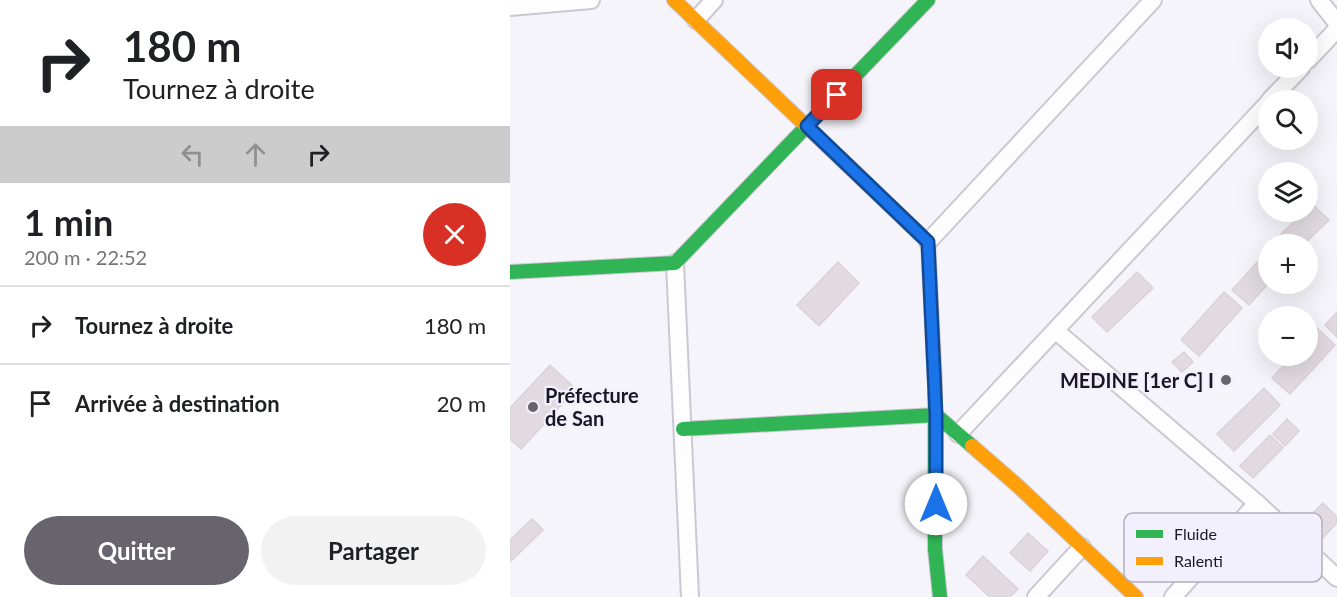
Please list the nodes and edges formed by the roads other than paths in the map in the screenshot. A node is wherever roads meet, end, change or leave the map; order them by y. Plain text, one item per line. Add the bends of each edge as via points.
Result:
1 (591, 0) edge
2 (674, 0) edge
3 (714, 0) edge
4 (928, 0) edge
5 (1153, 0) edge
6 (1319, 0) edge
7 (510, 7) edge
8 (696, 20) junction
9 (1337, 24) edge
10 (1337, 29) edge
11 (1318, 49) edge
12 (1292, 78) edge
13 (1280, 90) edge
14 (1258, 114) edge
15 (807, 126) junction
16 (928, 242) junction
17 (675, 263) junction
18 (510, 272) edge
19 (1056, 331) junction
20 (936, 415) junction
21 (683, 429) junction
22 (958, 434) junction
23 (1257, 503) junction
24 (1248, 513) edge
25 (1268, 513) edge
26 (1082, 547) junction
27 (1322, 564) edge
28 (1337, 578) edge
29 (1186, 582) edge
30 (690, 597) edge
31 (940, 597) edge
32 (1036, 597) edge
33 (1136, 597) edge
34 (1173, 597) edge

1 - 7 street
2 - 8 street
3 - 8 street
4 - 15 street
5 - 16 street
6 - 9 street
8 - 15 street
10 - 11 street
12 - 13 street
14 - 19 street
15 - 16 street
15 - 17 street
16 - 20 street
17 - 18 street
17 - 21 street
19 - 22 street
19 - 23 street
20 - 21 street
20 - 22 street
20 - 31 street via 935,549
21 - 30 street
22 - 26 street
23 - 24 street
23 - 25 street
26 - 32 street
26 - 33 street
27 - 28 street
29 - 34 street

